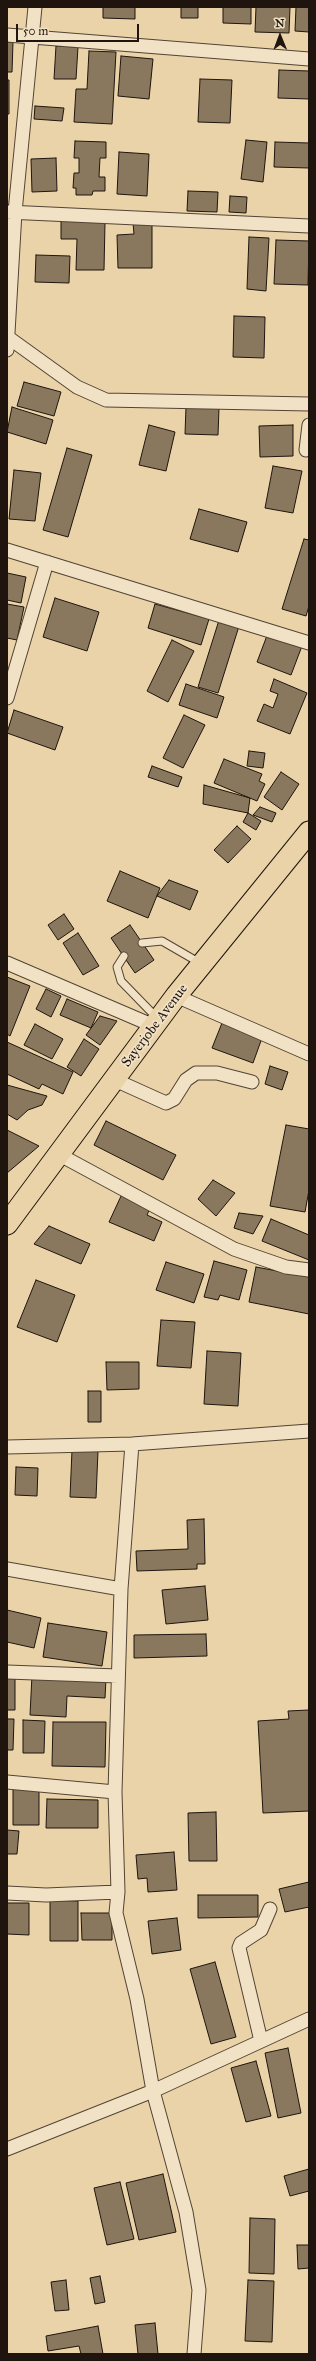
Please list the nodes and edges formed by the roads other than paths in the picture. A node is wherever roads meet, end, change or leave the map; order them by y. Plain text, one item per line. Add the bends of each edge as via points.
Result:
1 (35, 7) edge
2 (7, 35) edge
3 (32, 37) junction
4 (309, 59) edge
5 (11, 212) edge
6 (309, 226) edge
7 (8, 344) edge
8 (309, 404) edge
9 (309, 425) edge
10 (306, 450) dead end
11 (7, 550) edge
12 (47, 562) junction
13 (309, 643) edge
14 (7, 698) edge
15 (309, 832) edge
16 (142, 943) dead end
17 (124, 956) dead end
18 (7, 963) edge
19 (202, 964) junction
20 (176, 996) junction
21 (156, 1022) junction
22 (309, 1054) edge
23 (115, 1080) junction
24 (252, 1082) dead end
25 (60, 1155) junction
26 (7, 1224) edge
27 (309, 1270) edge
28 (309, 1431) edge
29 (132, 1444) junction
30 (7, 1447) edge
31 (7, 1569) edge
32 (120, 1589) junction
33 (7, 1672) edge
34 (118, 1676) junction
35 (7, 1782) edge
36 (115, 1792) junction
37 (118, 1892) junction
38 (7, 1893) edge
39 (270, 1909) dead end
40 (309, 2019) edge
41 (261, 2041) junction
42 (153, 2091) junction
43 (7, 2149) edge
44 (194, 2354) edge

1 - 3 street
2 - 3 street
3 - 4 street
3 - 5 street
5 - 6 street
5 - 7 street
7 - 8 street via 77,387 106,400
9 - 10 street
11 - 12 street
12 - 13 street
12 - 14 street
15 - 19 main road, Sayerjobe Avenue
16 - 19 lane via 162,941
17 - 21 lane via 117,967 121,981
18 - 21 street
19 - 20 main road, Sayerjobe Avenue
20 - 21 main road, Sayerjobe Avenue
20 - 22 street
21 - 23 main road, Sayerjobe Avenue
23 - 24 street via 166,1103 174,1099 186,1080 196,1073 217,1073
23 - 25 main road, Sayerjobe Avenue
25 - 26 main road, Sayerjobe Avenue
25 - 27 street via 234,1249 286,1267
28 - 29 street
29 - 30 street
29 - 32 street
31 - 32 street
32 - 34 street
33 - 34 street
34 - 36 street
35 - 36 street
36 - 37 street
37 - 38 street via 46,1895
37 - 42 street via 116,1913 137,1999
39 - 41 street via 261,1930 241,1943 239,1948
40 - 41 street
41 - 42 street
42 - 43 street
42 - 44 street via 186,2212 198,2290

